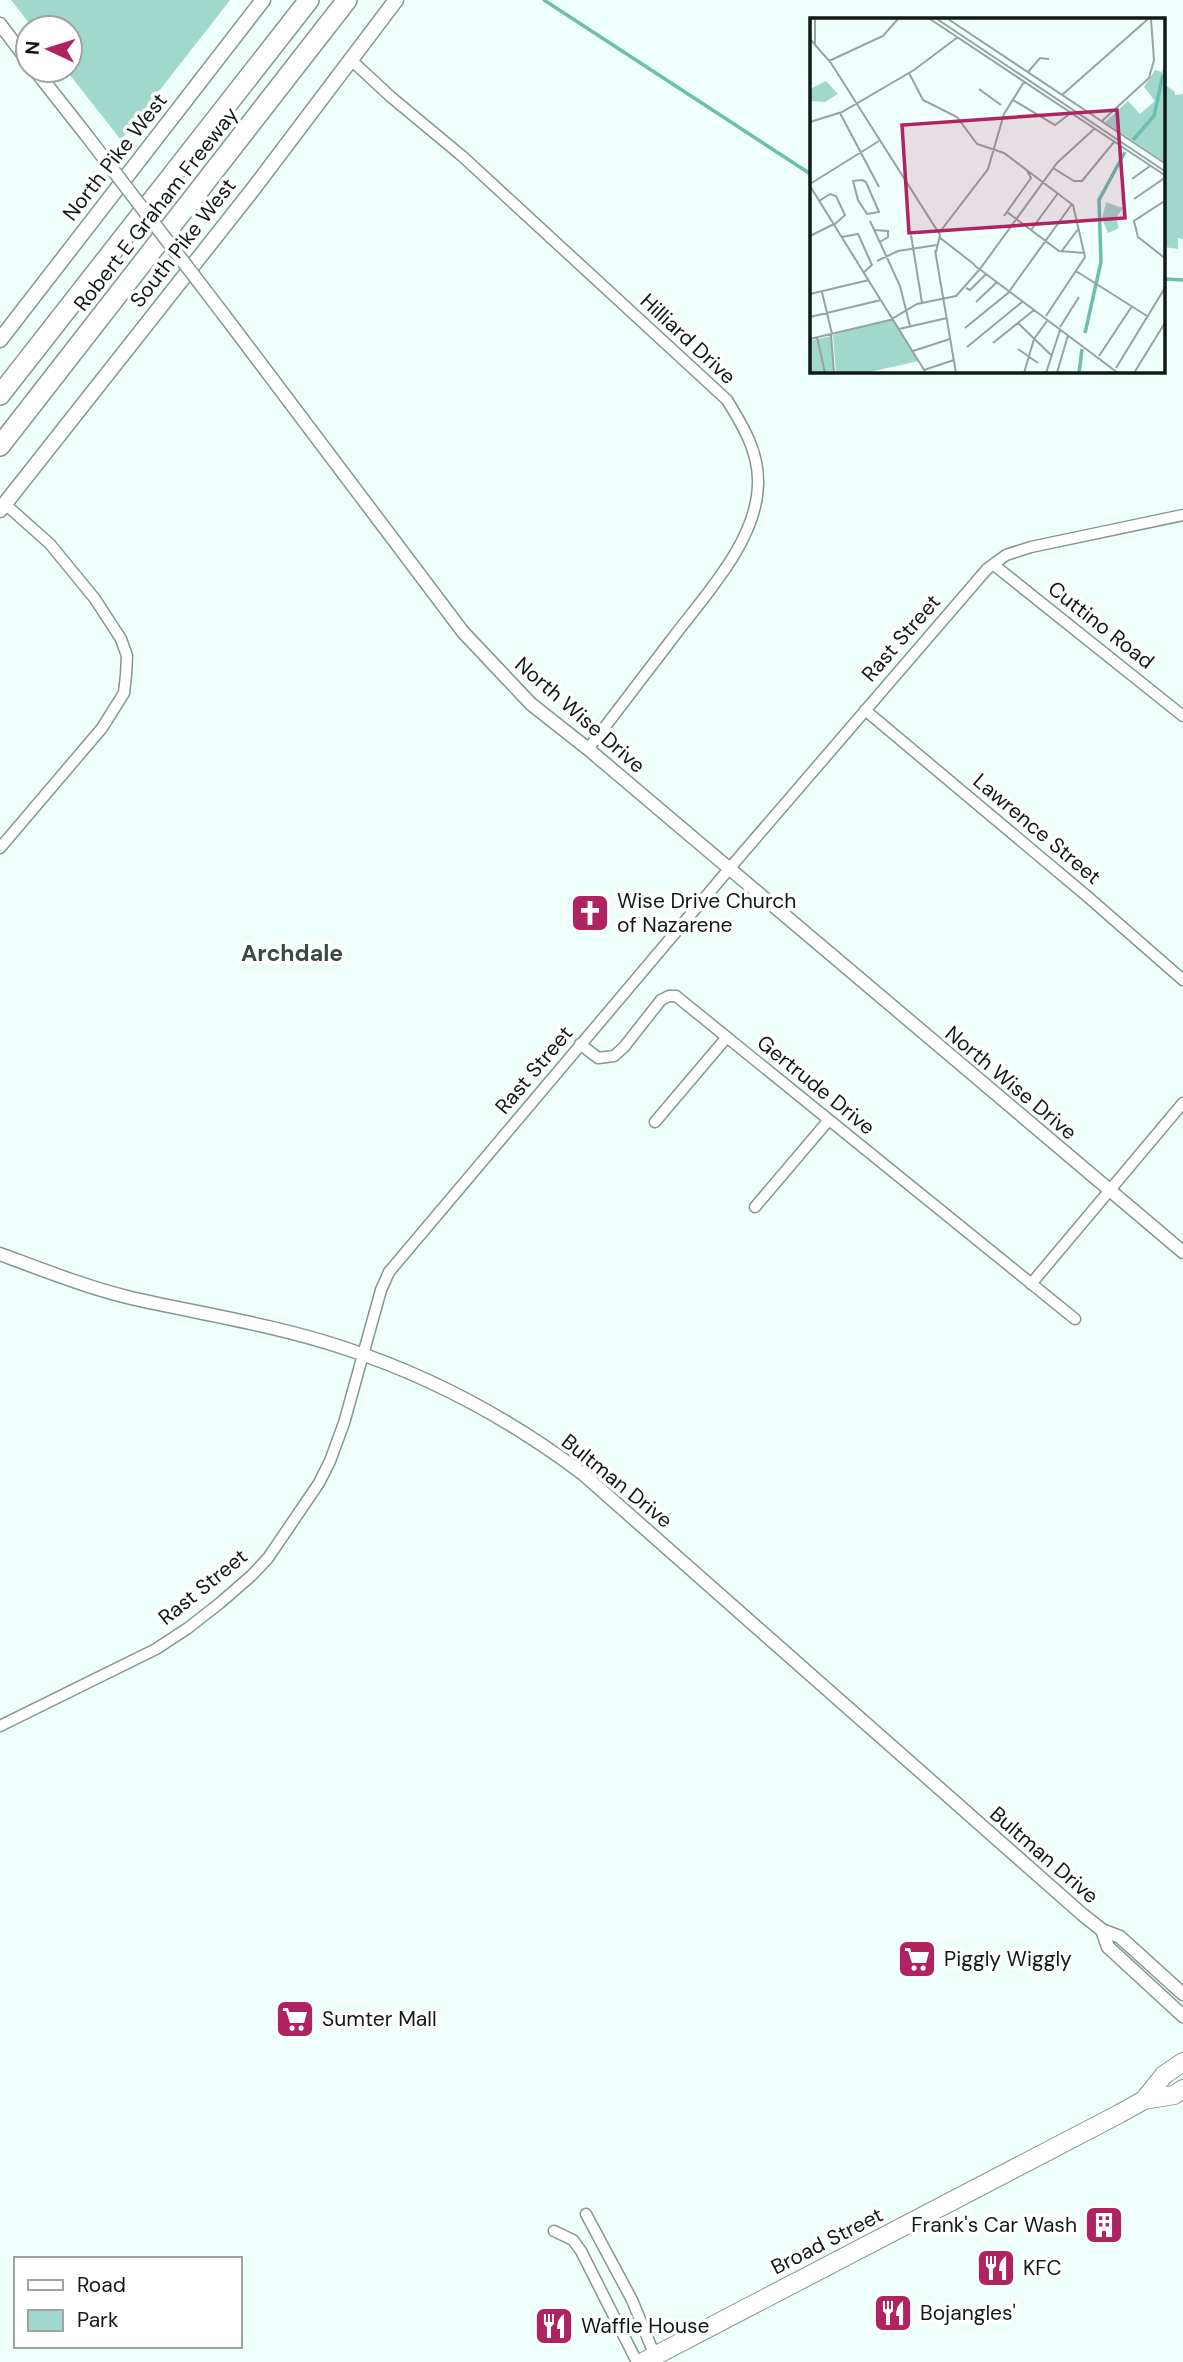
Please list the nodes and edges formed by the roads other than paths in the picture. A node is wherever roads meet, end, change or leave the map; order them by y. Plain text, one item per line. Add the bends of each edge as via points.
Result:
1 (263, 0) edge
2 (309, 0) edge
3 (347, 0) edge
4 (396, 0) edge
5 (0, 24) edge
6 (14, 42) edge
7 (350, 59) junction
8 (46, 84) edge
9 (0, 340) edge
10 (0, 395) edge
11 (0, 446) edge
12 (3, 507) edge
13 (1183, 515) edge
14 (994, 565) junction
15 (865, 710) junction
16 (1183, 716) edge
17 (587, 749) junction
18 (0, 848) edge
19 (729, 870) junction
20 (1183, 980) edge
21 (727, 1037) junction
22 (580, 1044) junction
23 (1183, 1103) edge
24 (828, 1121) junction
25 (654, 1122) dead end
26 (1109, 1191) junction
27 (755, 1207) dead end
28 (1183, 1252) edge
29 (0, 1254) edge
30 (1031, 1284) junction
31 (1074, 1319) dead end
32 (362, 1354) junction
33 (0, 1726) edge
34 (1102, 1930) junction
35 (1183, 1994) edge
36 (1183, 2016) edge
37 (1183, 2062) edge
38 (1182, 2090) edge
39 (1144, 2100) junction
40 (586, 2214) dead end
41 (554, 2231) dead end
42 (649, 2359) edge
43 (637, 2362) edge

1 - 9 main road, North Pike West
2 - 10 highway, Robert E Graham Freeway
3 - 11 highway, Robert E Graham Freeway
4 - 7 main road, South Pike West
5 - 6 street
7 - 12 main road, South Pike West
7 - 17 street, Hilliard Drive via 463,156 727,400 750,441 758,482 748,529 729,564
8 - 17 street, North Wise Drive, bridge via 463,632 531,704
12 - 18 street via 50,544 95,599 121,639 127,675 124,693 102,728
13 - 14 street, Rast Street via 1031,547 1006,555
14 - 15 street, Rast Street
14 - 16 street, Cuttino Road
15 - 19 street, Rast Street
15 - 20 street, Lawrence Street
17 - 19 street, North Wise Drive
19 - 22 street, Rast Street
19 - 26 street, North Wise Drive
21 - 22 street, Gertrude Drive via 682,1000 669,996 614,1056 598,1058
21 - 24 street, Gertrude Drive
21 - 25 street
22 - 32 street, Rast Street via 389,1272
23 - 26 street
24 - 27 street
24 - 30 street, Gertrude Drive
26 - 28 street, North Wise Drive
26 - 30 street
29 - 32 street, Bultman Drive via 128,1297
30 - 31 street, Gertrude Drive
32 - 33 street, Rast Street via 331,1461 287,1533 251,1576 156,1649
32 - 34 street, Bultman Drive via 498,1416 583,1474
34 - 35 street, Bultman Drive via 1120,1937
34 - 36 street, Bultman Drive via 1108,1947
37 - 39 highway, Broad Street via 1164,2075
38 - 39 highway, Broad Street
39 - 42 highway, Broad Street
40 - 42 street via 632,2300
41 - 43 street via 573,2239 581,2251

